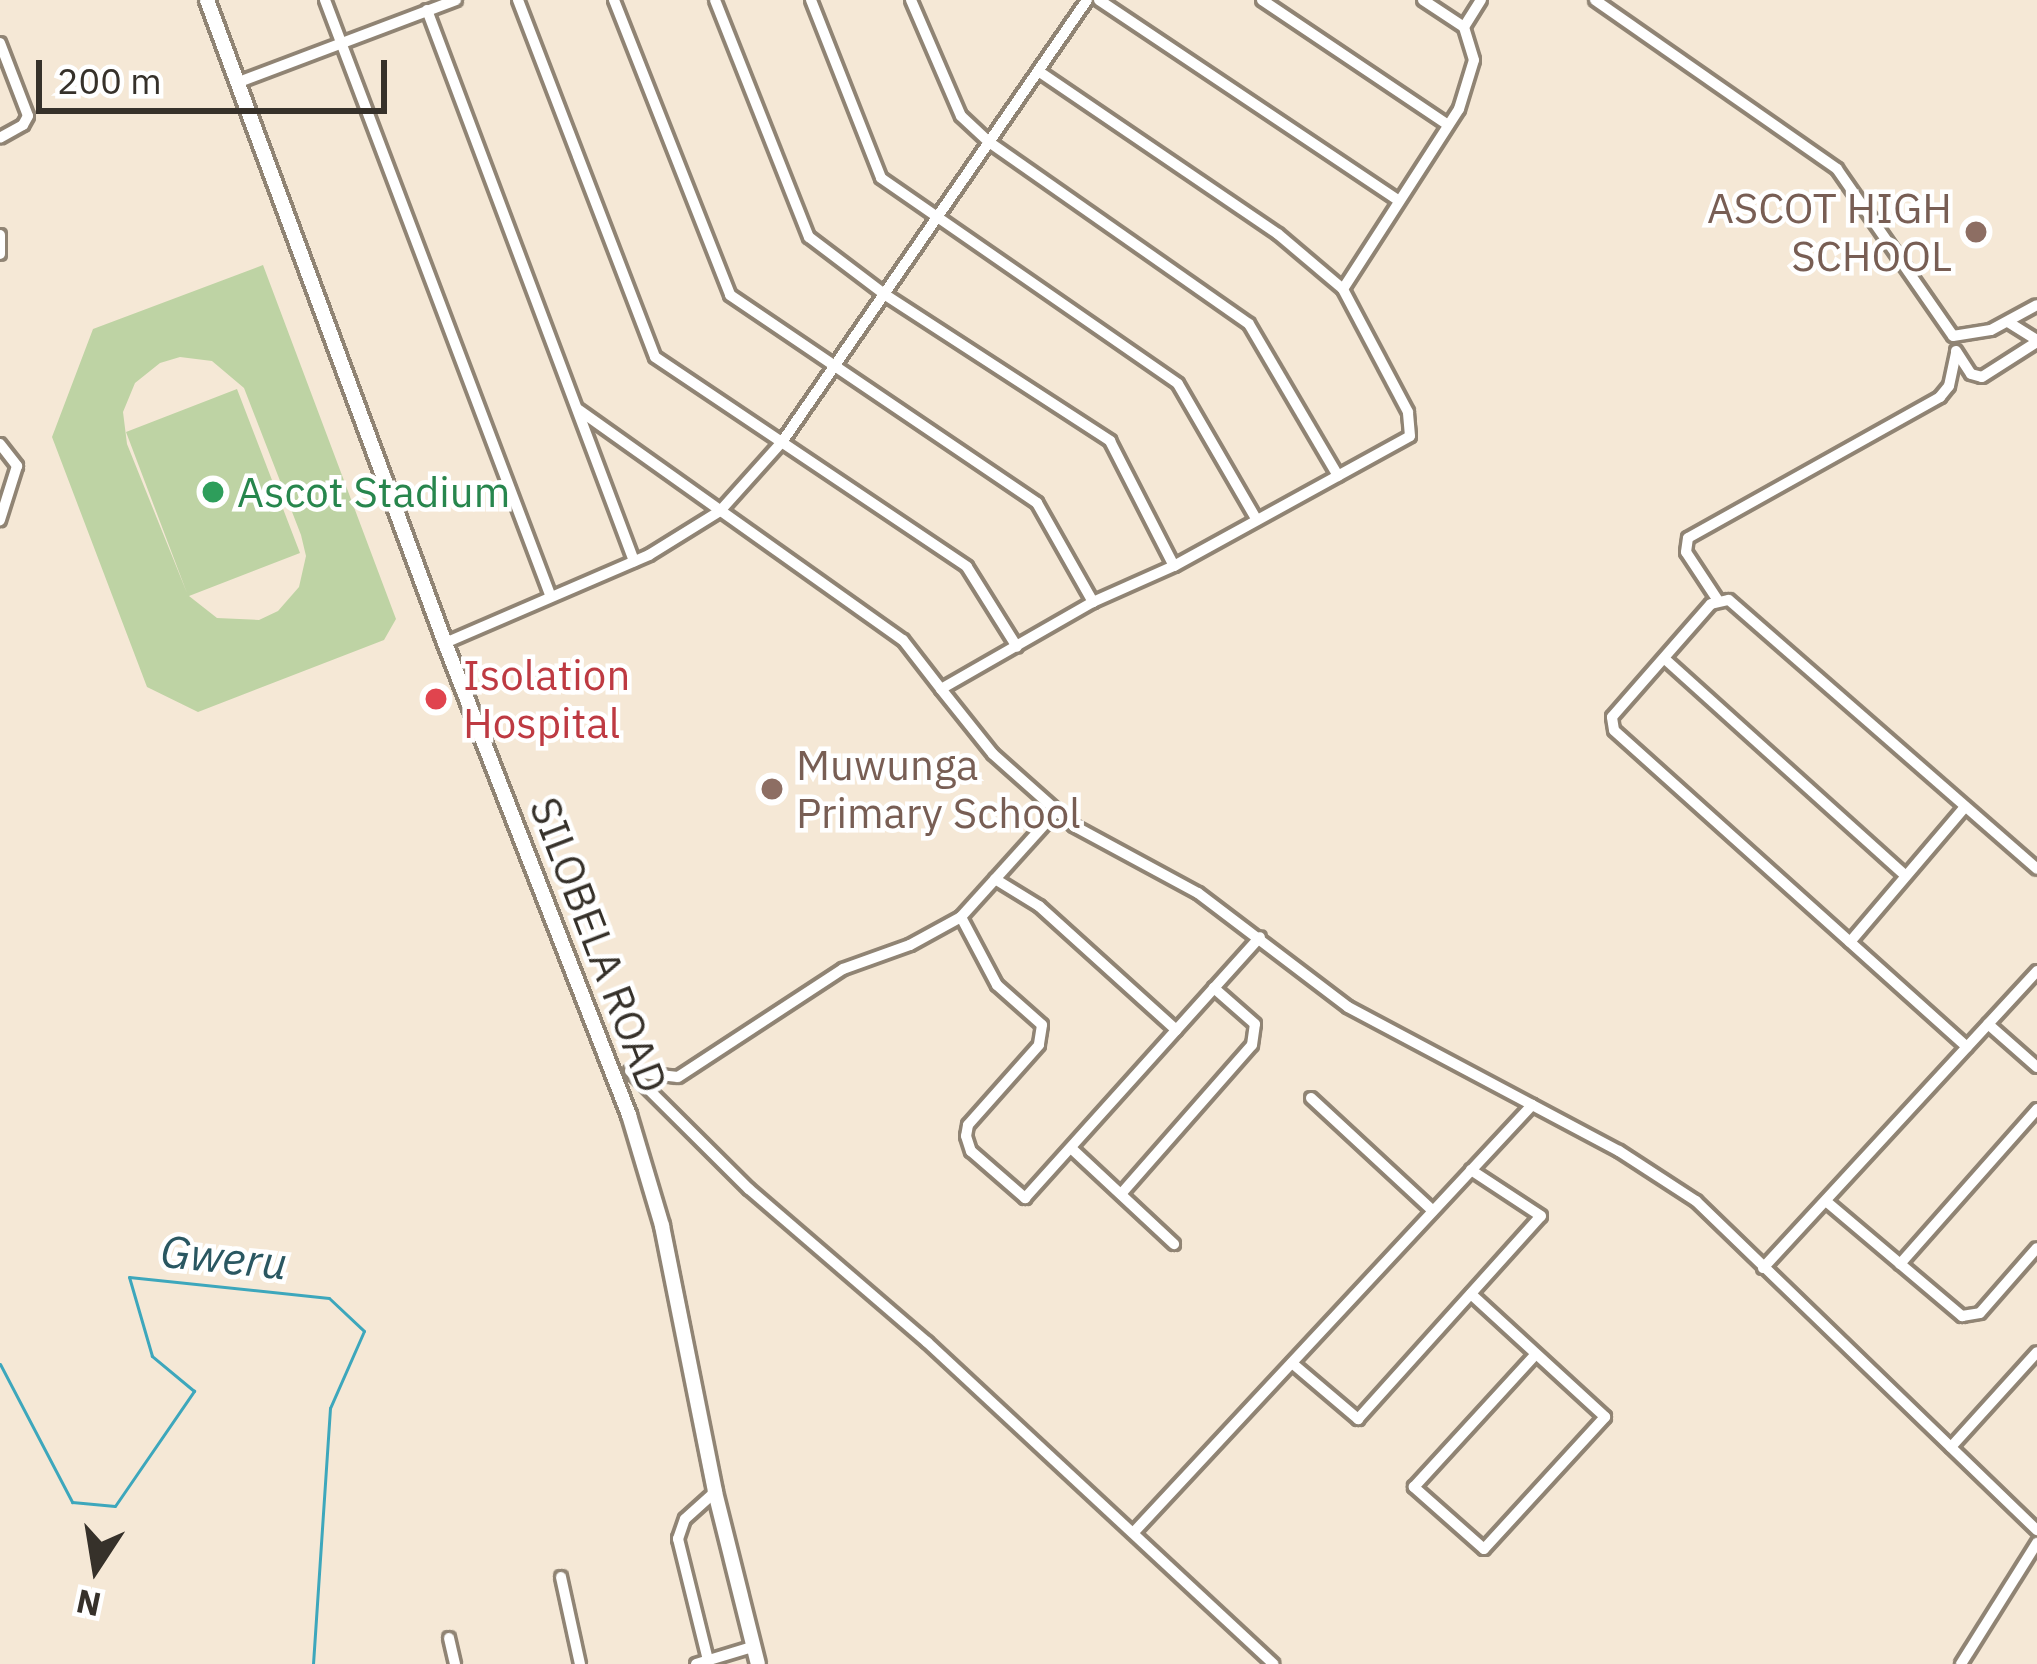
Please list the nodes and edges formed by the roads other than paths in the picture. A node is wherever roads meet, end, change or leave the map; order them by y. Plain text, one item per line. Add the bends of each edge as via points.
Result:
1 (207, 0) edge
2 (325, 0) edge
3 (456, 0) edge
4 (518, 0) edge
5 (614, 0) edge
6 (715, 0) edge
7 (811, 0) edge
8 (911, 0) edge
9 (1087, 0) edge
10 (1099, 0) edge
11 (1262, 0) edge
12 (1423, 0) edge
13 (1481, 0) edge
14 (1594, 0) edge
15 (427, 10) junction
16 (1464, 27) junction
17 (0, 44) edge
18 (341, 44) junction
19 (1038, 71) junction
20 (238, 82) junction
21 (1448, 125) junction
22 (0, 138) edge
23 (989, 142) junction
24 (1396, 199) junction
25 (937, 219) junction
26 (0, 235) edge
27 (0, 254) edge
28 (1342, 289) junction
29 (884, 294) junction
30 (2037, 305) edge
31 (2008, 322) junction
32 (1953, 336) junction
33 (2037, 341) edge
34 (1956, 353) junction
35 (833, 369) junction
36 (578, 410) junction
37 (782, 442) junction
38 (0, 444) edge
39 (1339, 476) junction
40 (720, 511) junction
41 (1255, 517) junction
42 (0, 520) edge
43 (634, 561) junction
44 (1174, 566) junction
45 (551, 597) junction
46 (1717, 599) junction
47 (1093, 602) junction
48 (446, 643) junction
49 (1017, 647) junction
50 (1666, 660) junction
51 (941, 689) junction
52 (1964, 808) junction
53 (1055, 812) junction
54 (2037, 869) edge
55 (1904, 874) junction
56 (995, 879) junction
57 (961, 917) junction
58 (1259, 937) junction
59 (1850, 942) junction
60 (2037, 971) edge
61 (1214, 988) junction
62 (1988, 1024) junction
63 (1176, 1030) junction
64 (1967, 1047) junction
65 (2037, 1067) edge
66 (612, 1069) junction
67 (629, 1071) junction
68 (1311, 1098) dead end
69 (1532, 1105) junction
70 (2037, 1109) edge
71 (1071, 1148) junction
72 (1471, 1170) junction
73 (1121, 1195) junction
74 (1828, 1202) junction
75 (1433, 1211) junction
76 (1174, 1244) dead end
77 (2037, 1248) edge
78 (1900, 1264) junction
79 (1763, 1268) junction
80 (1471, 1294) junction
81 (2037, 1352) edge
82 (1536, 1354) junction
83 (1292, 1363) junction
84 (1951, 1447) junction
85 (716, 1492) junction
86 (2037, 1530) edge
87 (1134, 1532) junction
88 (2037, 1543) edge
89 (561, 1577) dead end
90 (448, 1638) dead end
91 (752, 1647) junction
92 (702, 1662) edge
93 (455, 1664) edge
94 (580, 1664) edge
95 (758, 1664) edge
96 (1274, 1664) edge
97 (1961, 1664) edge

1 - 20 street, SILOBELA ROAD
2 - 18 street
3 - 15 street
4 - 37 street via 652,353
5 - 35 street via 730,295
6 - 29 street via 809,237
7 - 25 street via 881,178
8 - 23 street via 956,106
9 - 19 street
10 - 24 street
11 - 21 street
12 - 16 street
13 - 16 street
14 - 32 street via 1838,169
15 - 18 street
15 - 36 street
16 - 21 street via 1473,70
17 - 22 street via 28,116
18 - 20 street
18 - 45 street
19 - 23 street
19 - 28 street via 1278,234
20 - 48 street, SILOBELA ROAD
21 - 24 street
23 - 25 street
23 - 39 street via 1249,324
24 - 28 street
25 - 29 street
25 - 41 street via 1178,384
26 - 27 street
28 - 39 street via 1413,428
29 - 35 street
29 - 44 street via 1110,441
30 - 31 street
31 - 32 street
31 - 33 street
32 - 34 street
33 - 34 street via 1982,376 1970,374
34 - 46 street via 1940,397 1688,538 1686,552
35 - 37 street
35 - 47 street via 1043,508
36 - 40 street
36 - 43 street
37 - 40 street
37 - 49 street via 968,567
38 - 42 street via 17,466
39 - 41 street
40 - 43 street
40 - 51 street via 903,640
41 - 44 street
43 - 45 street
44 - 47 street
45 - 48 street
46 - 50 street
46 - 52 street via 1730,600
47 - 49 street
48 - 66 street, SILOBELA ROAD
49 - 51 street
50 - 55 street
50 - 59 street via 1610,724
51 - 53 street via 993,754
52 - 54 street
52 - 55 street
53 - 56 street
53 - 58 street
55 - 59 street
56 - 57 street
56 - 63 street via 1039,906
57 - 67 street via 843,969 678,1076
57 - 71 street via 997,986 1043,1034 968,1125 971,1151 1024,1198
58 - 61 street
58 - 69 street via 1348,1007
59 - 64 street
60 - 62 street
61 - 63 street
61 - 73 street via 1255,1024 1252,1045
62 - 64 street
62 - 65 street
63 - 71 street
64 - 74 street
66 - 67 street
66 - 85 street, SILOBELA ROAD via 662,1226
67 - 87 street via 749,1189
68 - 75 street
69 - 72 street
69 - 79 street via 1672,1182
70 - 78 street
71 - 73 street
72 - 75 street
72 - 80 street via 1540,1216
73 - 76 street
74 - 78 street
74 - 79 street
75 - 83 street
77 - 78 street via 1967,1318
79 - 84 street
80 - 82 street
80 - 83 street via 1358,1419
81 - 84 street
82 - 82 street via 1605,1417 1484,1549 1414,1487
83 - 87 street
84 - 86 street
85 - 91 street, SILOBELA ROAD
85 - 92 street via 685,1519 678,1539
87 - 96 street
88 - 97 street
89 - 94 street
90 - 93 street
91 - 92 street
91 - 95 street, SILOBELA ROAD

